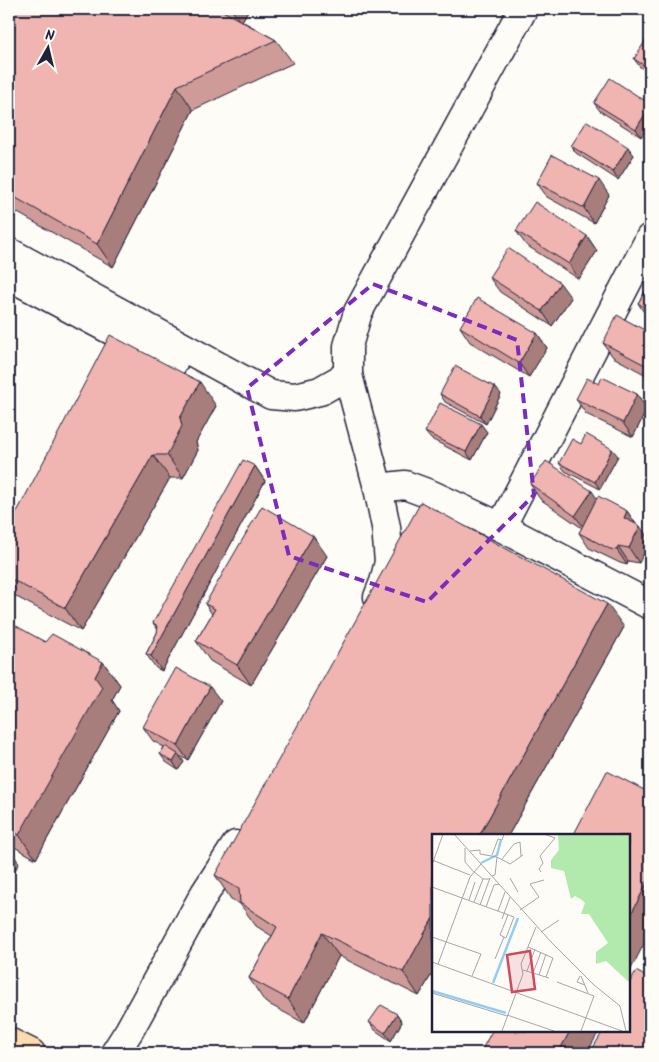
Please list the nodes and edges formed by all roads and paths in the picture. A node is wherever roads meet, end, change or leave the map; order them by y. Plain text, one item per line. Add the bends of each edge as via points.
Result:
1 (523, 9) edge
2 (650, 238) edge
3 (9, 252) edge
4 (9, 276) edge
5 (348, 375) junction
6 (271, 395) junction
7 (378, 488) junction
8 (501, 526) junction
9 (650, 605) edge
10 (368, 617) edge
11 (248, 828) edge
12 (9, 1042) edge
13 (31, 1053) edge
14 (115, 1053) edge

1 - 5 street via 358,312 348,346
2 - 8 street
3 - 6 street
4 - 6 street via 248,403
5 - 6 street via 320,391 295,397
5 - 7 street
7 - 8 street via 405,485
7 - 10 street via 389,562
8 - 9 street
11 - 14 street via 205,893
12 - 13 highway

